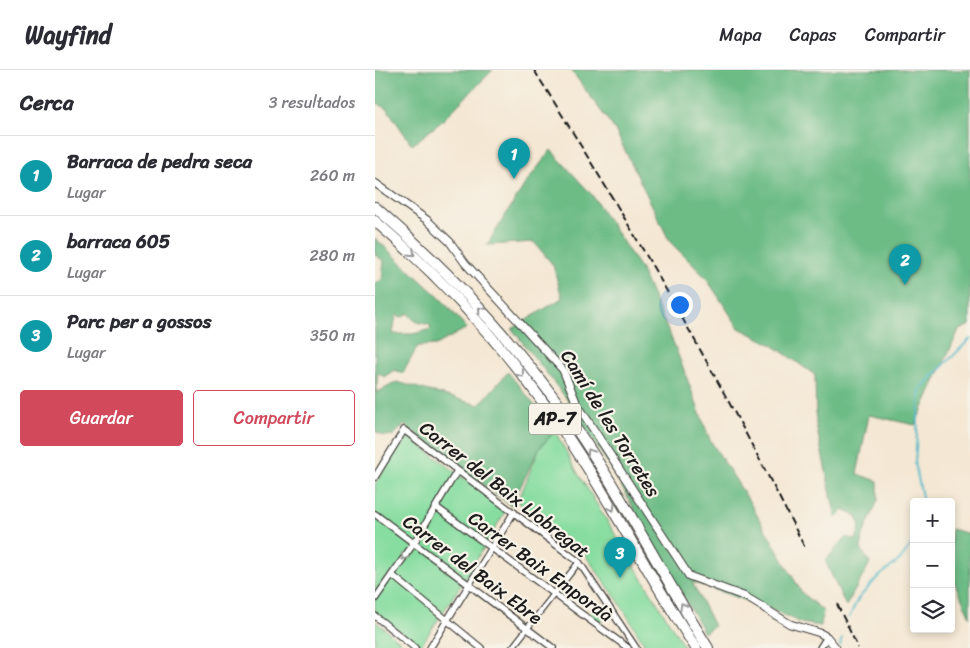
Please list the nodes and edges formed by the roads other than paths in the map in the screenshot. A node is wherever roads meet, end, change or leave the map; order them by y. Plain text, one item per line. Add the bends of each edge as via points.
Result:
1 (375, 183) edge
2 (375, 207) edge
3 (375, 221) edge
4 (457, 471) junction
5 (375, 478) edge
6 (436, 507) junction
7 (514, 512) junction
8 (375, 514) edge
9 (414, 543) junction
10 (491, 549) junction
11 (579, 562) junction
12 (392, 575) junction
13 (470, 586) junction
14 (555, 593) junction
15 (375, 599) edge
16 (375, 616) edge
17 (448, 622) junction
18 (527, 628) junction
19 (827, 637) junction
20 (415, 648) edge
21 (431, 648) edge
22 (481, 648) edge
23 (512, 648) edge
24 (553, 648) edge
25 (628, 648) edge
26 (636, 648) edge
27 (695, 648) edge
28 (709, 648) edge
29 (820, 648) edge
30 (836, 648) edge

1 - 19 street, Camí de les Torretes via 427,220 450,242 465,263 563,370 577,404 689,576 746,597 790,624
28 -> 2 highway, AP-7 via 560,406 463,288 420,245
3 -> 27 highway, AP-7 via 412,253 486,328 551,413 608,501
4 - 5 street, Carrer del Baix Llobregat via 404,430
4 - 6 street
4 - 7 street, Carrer del Baix Llobregat
6 - 9 street
6 - 10 street, Carrer Baix Empordà
7 - 10 street
7 - 11 street, Carrer del Baix Llobregat
8 - 9 street, Carrer del Baix Ebre
9 -> 12 street
9 - 13 street, Carrer del Baix Ebre
10 - 13 street
10 - 14 street, Carrer Baix Empordà
11 - 14 street
11 - 26 street, Carrer del Baix Llobregat
12 - 15 street
12 - 17 street
13 - 17 street
13 - 18 street, Carrer del Baix Ebre
14 - 18 street
14 - 25 street, Carrer Baix Empordà
16 - 20 street
17 - 21 street
17 - 22 street
18 - 23 street
18 - 24 street, Carrer del Baix Ebre
19 - 29 street
19 - 30 street

